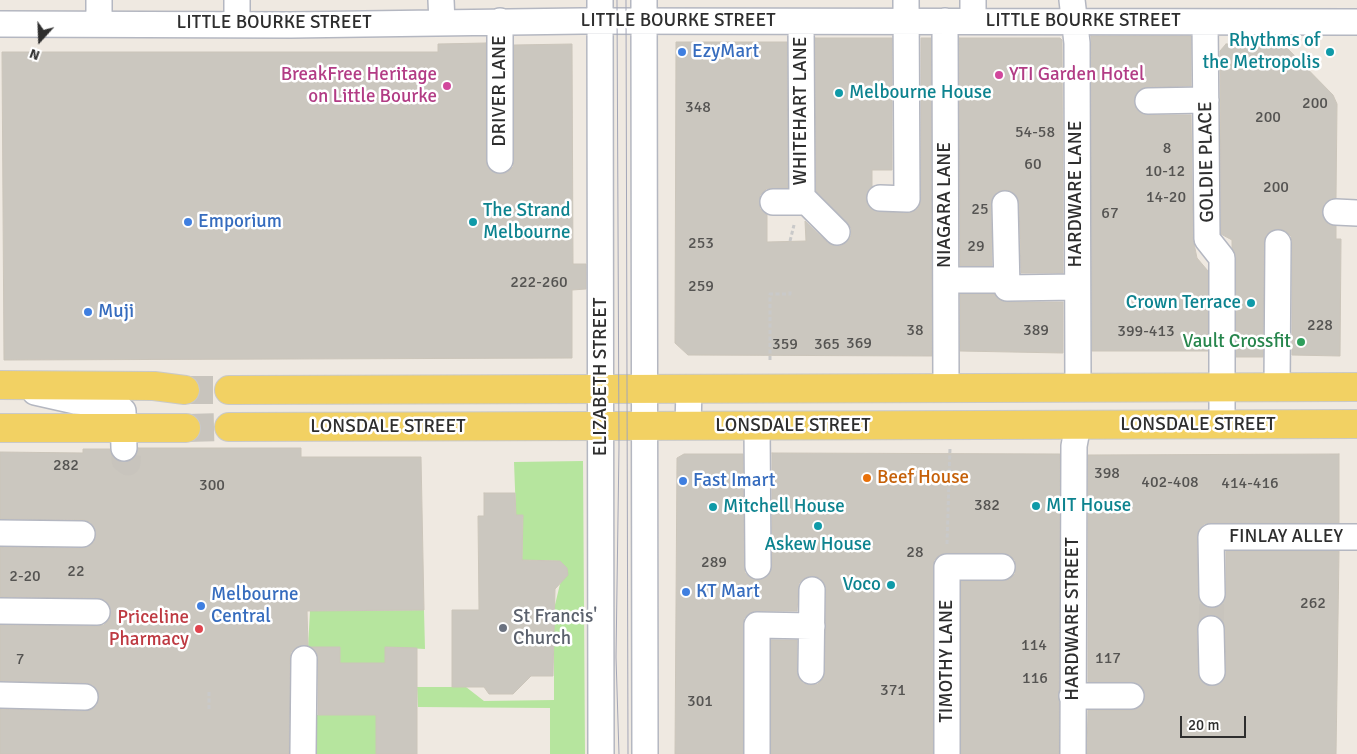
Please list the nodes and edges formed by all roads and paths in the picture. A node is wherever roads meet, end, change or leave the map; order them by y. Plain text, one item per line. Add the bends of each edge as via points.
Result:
1 (601, 10) edge
2 (644, 10) edge
3 (740, 10) edge
4 (441, 11) edge
5 (838, 11) edge
6 (906, 11) edge
7 (973, 11) edge
8 (1013, 11) edge
9 (1073, 11) edge
10 (1140, 11) edge
11 (99, 12) edge
12 (237, 12) edge
13 (500, 21) junction
14 (801, 22) junction
15 (944, 22) junction
16 (1205, 22) junction
17 (1357, 22) edge
18 (0, 24) edge
19 (1206, 100) junction
20 (1148, 101) dead end
21 (500, 160) dead end
22 (801, 196) junction
23 (880, 198) dead end
24 (773, 202) dead end
25 (1005, 204) dead end
26 (837, 232) dead end
27 (1278, 243) dead end
28 (946, 280) junction
29 (999, 280) dead end
30 (1076, 287) junction
31 (790, 289) dead end
32 (770, 360) dead end
33 (2, 385) edge
34 (1277, 387) junction
35 (601, 388) junction
36 (645, 388) junction
37 (689, 388) junction
38 (919, 388) junction
39 (946, 388) junction
40 (1078, 388) junction
41 (1222, 388) junction
42 (1357, 388) edge
43 (185, 390) tunnel mouth
44 (229, 390) tunnel mouth
45 (1357, 424) edge
46 (1078, 425) junction
47 (1222, 425) junction
48 (601, 426) junction
49 (645, 426) junction
50 (688, 426) junction
51 (758, 426) junction
52 (919, 426) junction
53 (229, 427) tunnel mouth
54 (0, 428) edge
55 (186, 428) tunnel mouth
56 (123, 438) junction
57 (950, 447) dead end
58 (0, 533) edge
59 (82, 534) dead end
60 (1357, 537) edge
61 (758, 566) dead end
62 (947, 567) junction
63 (1002, 567) dead end
64 (812, 590) dead end
65 (1212, 594) tunnel mouth
66 (0, 611) edge
67 (97, 612) dead end
68 (812, 626) junction
69 (1212, 629) tunnel mouth
70 (304, 660) dead end
71 (811, 671) dead end
72 (1212, 672) dead end
73 (209, 691) dead end
74 (0, 695) edge
75 (1072, 696) junction
76 (1131, 696) dead end
77 (85, 697) dead end
78 (209, 709) dead end
79 (303, 754) edge
80 (601, 754) edge
81 (645, 754) edge
82 (757, 754) edge
83 (947, 754) edge
84 (1072, 754) edge

1 - 2 street, LITTLE BOURKE STREET
1 - 13 street, LITTLE BOURKE STREET
1 - 35 street, ELIZABETH STREET
2 - 3 street, LITTLE BOURKE STREET
2 - 36 street
3 - 14 street, LITTLE BOURKE STREET
4 - 12 street, LITTLE BOURKE STREET
4 - 13 street, LITTLE BOURKE STREET
5 - 6 street, LITTLE BOURKE STREET
5 - 14 street, LITTLE BOURKE STREET
6 - 15 street, LITTLE BOURKE STREET
6 - 23 street via 907,199
7 - 8 street, LITTLE BOURKE STREET
7 - 15 street, LITTLE BOURKE STREET
8 - 9 street, LITTLE BOURKE STREET
9 - 10 street, LITTLE BOURKE STREET
9 - 30 street, HARDWARE LANE via 1077,43
10 - 16 street, LITTLE BOURKE STREET
11 - 12 street, LITTLE BOURKE STREET
11 - 18 street, LITTLE BOURKE STREET
13 - 21 street, DRIVER LANE
14 - 22 street, WHITEHART LANE
15 - 28 street, NIAGARA LANE
16 - 17 street, LITTLE BOURKE STREET
16 - 19 street, GOLDIE PLACE
19 - 20 street
19 - 41 street, GOLDIE PLACE via 1207,239 1222,258
22 - 24 street, WHITEHART LANE via 802,202
22 - 26 street
25 - 30 street via 1007,288
27 - 34 street
28 - 29 street
28 - 39 street, NIAGARA LANE
30 - 40 street, HARDWARE LANE
31 - 32 path via 790,294 770,294
33 - 43 main road via 154,386
33 - 56 street via 75,401 116,404 124,411
34 - 41 main road, LONSDALE STREET
34 - 42 main road, LONSDALE STREET
35 - 36 main road, LONSDALE STREET
35 - 44 main road, LONSDALE STREET
35 - 48 street, ELIZABETH STREET
36 - 37 main road, LONSDALE STREET
36 - 49 street
37 - 38 main road, LONSDALE STREET
37 - 50 street
38 - 39 main road, LONSDALE STREET
38 - 52 main road
39 - 40 main road, LONSDALE STREET
40 - 41 main road, LONSDALE STREET
40 - 46 main road
41 - 47 street, GOLDIE PLACE
45 - 47 main road, LONSDALE STREET
46 - 47 main road, LONSDALE STREET
46 - 52 main road, LONSDALE STREET
46 - 75 street, HARDWARE STREET via 1074,446
48 - 49 main road, LONSDALE STREET
48 - 53 main road, LONSDALE STREET
48 - 80 street, ELIZABETH STREET
49 - 50 main road, LONSDALE STREET
49 - 81 street
50 - 51 main road, LONSDALE STREET
51 - 52 main road, LONSDALE STREET
51 - 61 street
54 - 56 main road
55 - 56 main road
57 - 62 path
58 - 59 street
60 - 65 street, FINLAY ALLEY via 1211,537
62 - 63 street
62 - 83 street, TIMOTHY LANE
64 - 68 street
66 - 67 street
68 - 71 street
68 - 82 street via 757,625
69 - 72 street
70 - 79 street
73 - 78 path
74 - 77 street
75 - 76 street
75 - 84 street, HARDWARE STREET

